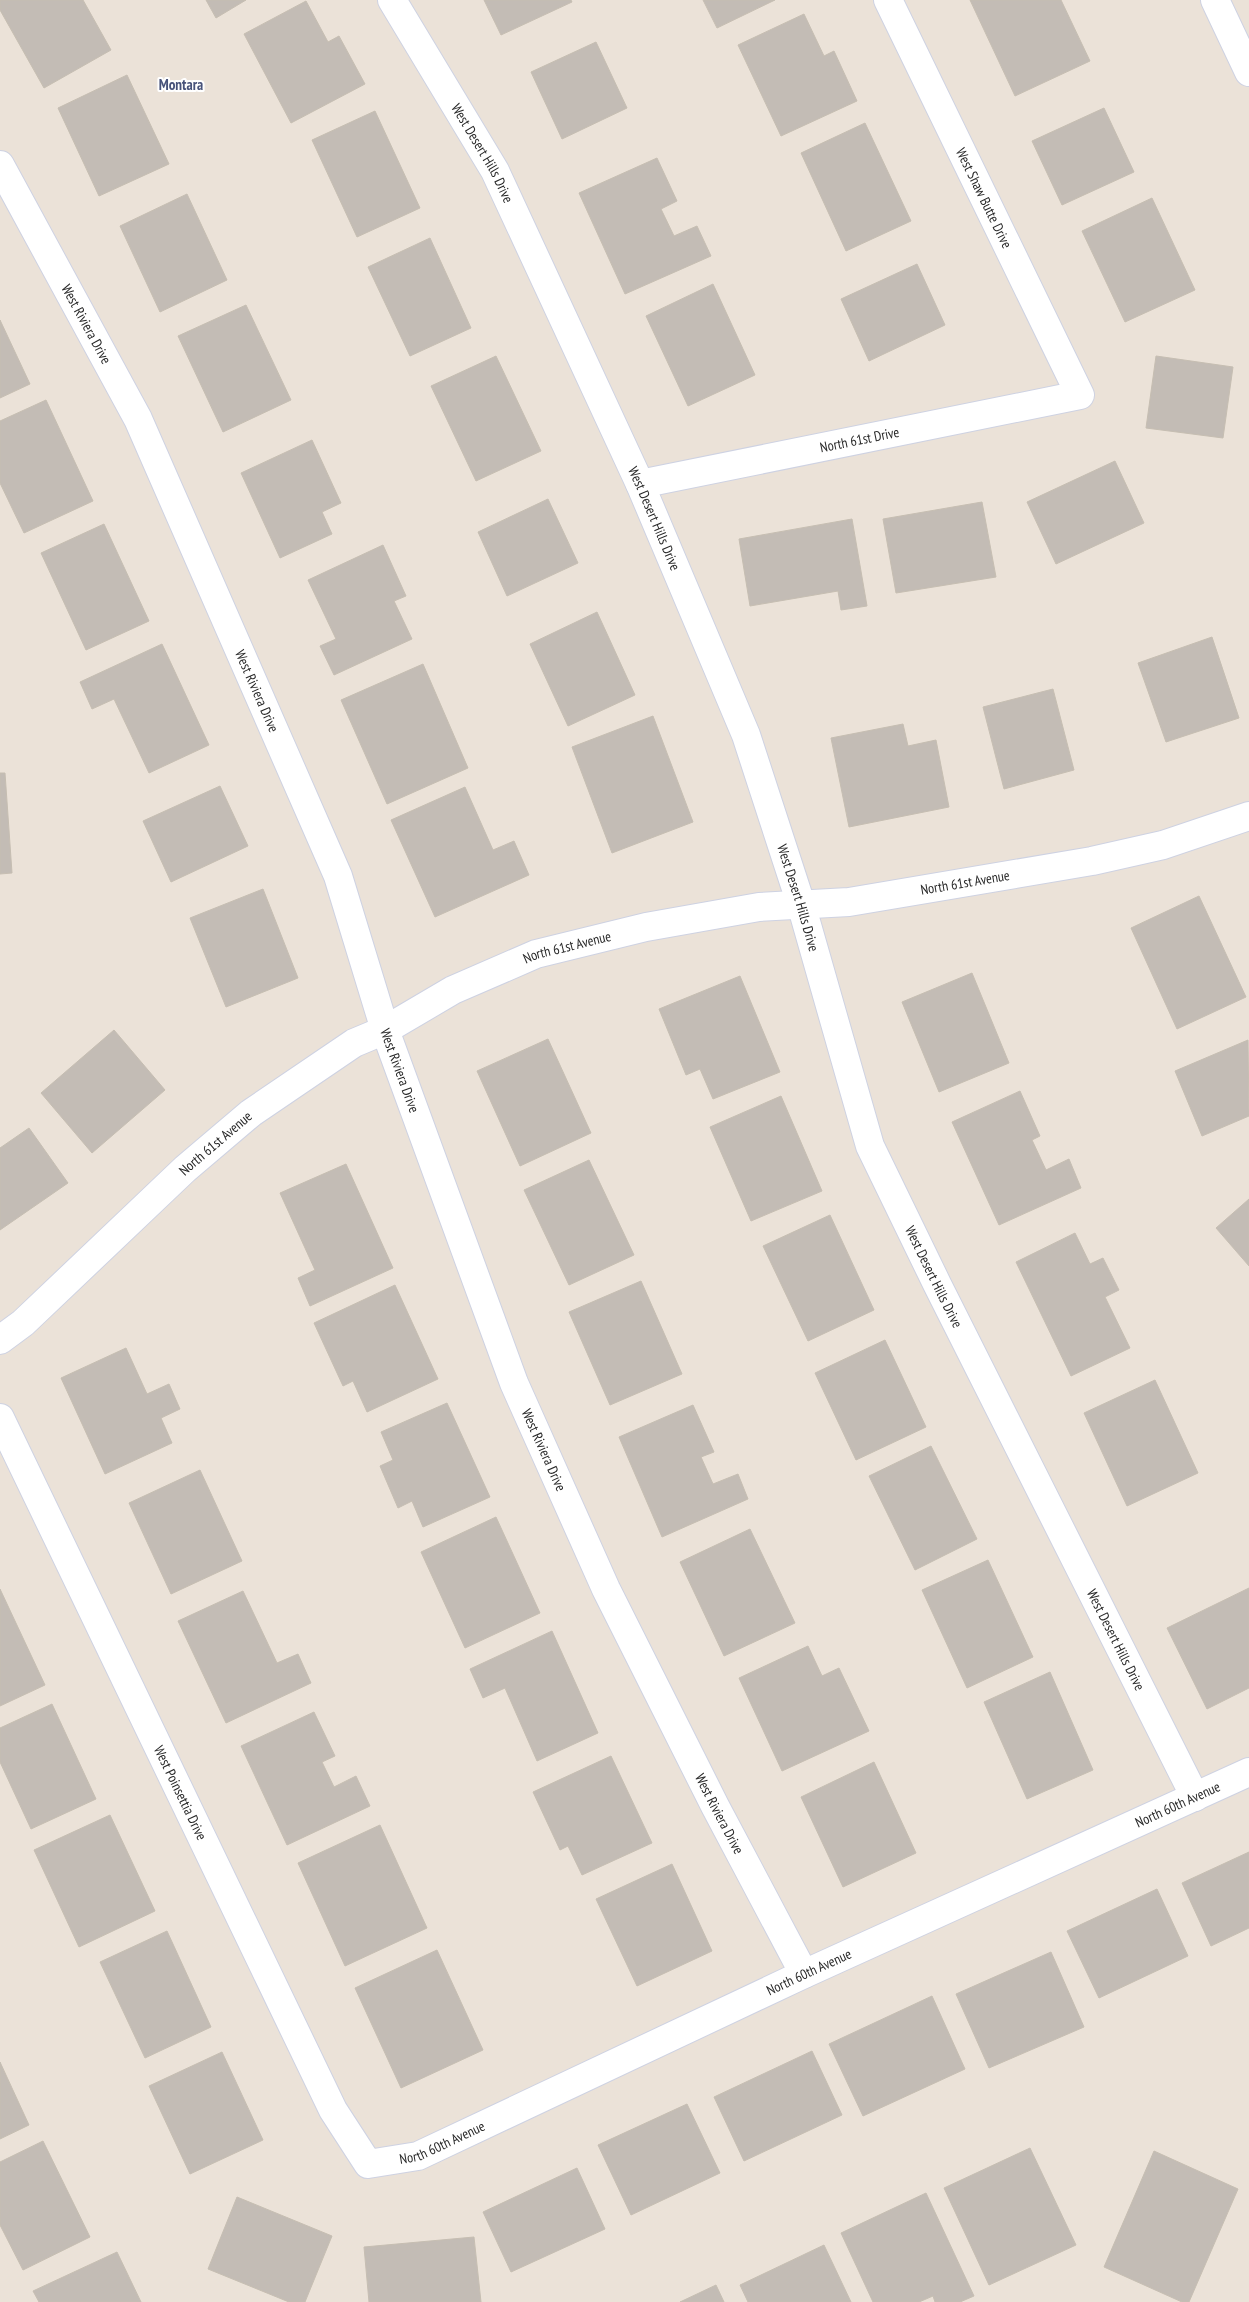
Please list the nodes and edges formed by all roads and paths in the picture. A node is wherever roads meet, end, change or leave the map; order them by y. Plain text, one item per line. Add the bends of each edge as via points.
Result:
1 (392, 0) edge
2 (888, 0) edge
3 (1215, 0) edge
4 (1249, 72) edge
5 (0, 165) edge
6 (1080, 395) joint
7 (640, 484) junction
8 (1249, 816) edge
9 (801, 904) junction
10 (385, 1030) junction
11 (0, 1340) edge
12 (0, 1418) edge
13 (1249, 1772) edge
14 (1195, 1797) junction
15 (804, 1974) junction
16 (368, 2164) joint

1 - 7 street, West Desert Hills Drive via 495,171
2 - 6 street, West Shaw Butte Drive
3 - 4 street
5 - 10 street, West Riviera Drive via 138,419 338,876
6 - 7 street, North 61st Drive
7 - 9 street, West Desert Hills Drive via 746,735
8 - 9 street, North 61st Avenue via 1162,845 1092,861 849,902
9 - 10 street, North 61st Avenue via 759,907 646,928 536,954 453,990
9 - 14 street, West Desert Hills Drive via 870,1146
10 - 11 street, North 61st Avenue via 354,1043 251,1112 185,1169 23,1323
10 - 15 street, West Riviera Drive via 514,1384 606,1589
12 - 16 street, West Poinsettia Drive via 333,2110
13 - 14 street, North 60th Avenue
14 - 15 street, North 60th Avenue
15 - 16 street, North 60th Avenue via 418,2156

